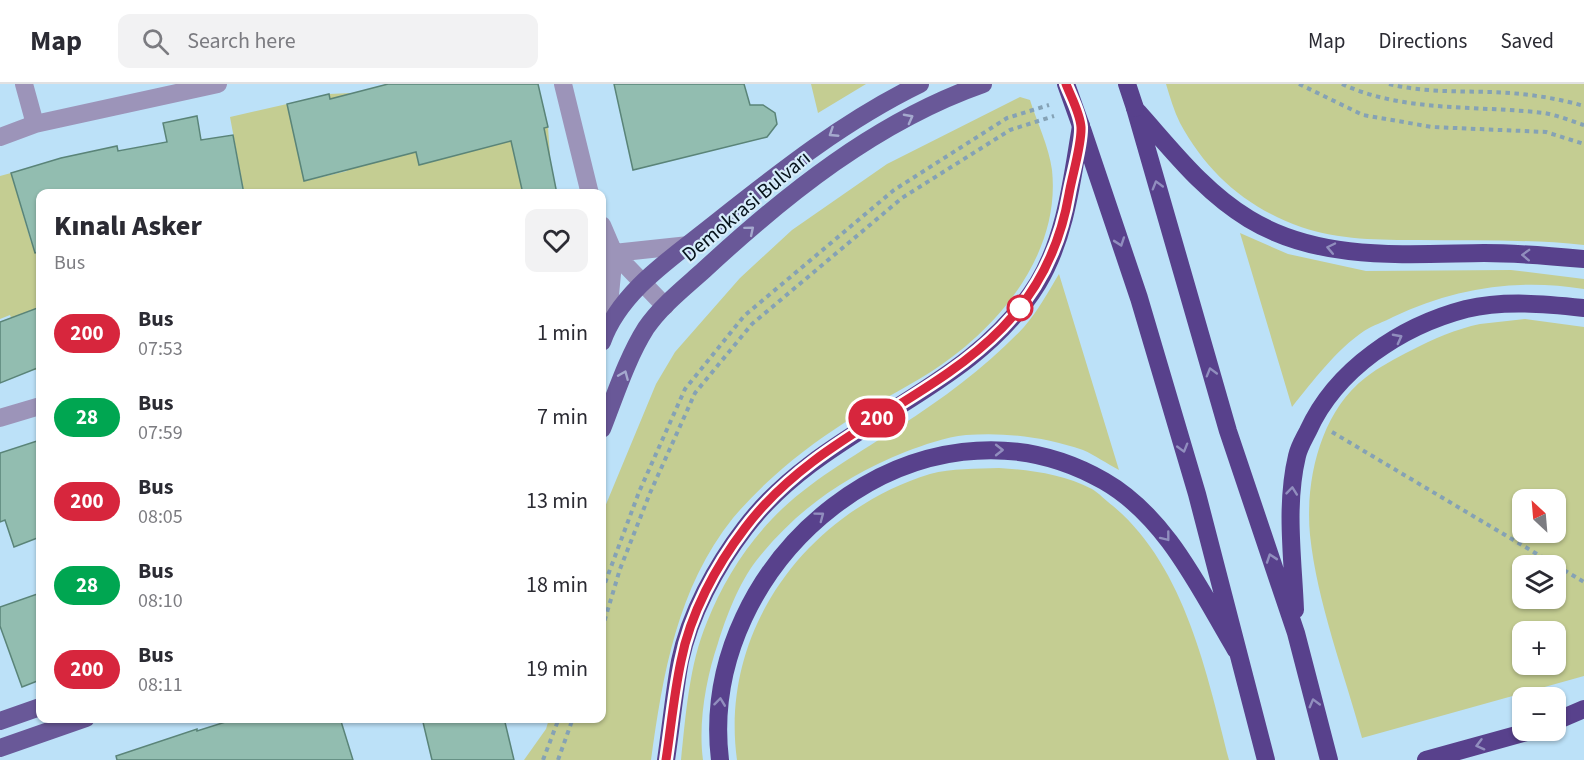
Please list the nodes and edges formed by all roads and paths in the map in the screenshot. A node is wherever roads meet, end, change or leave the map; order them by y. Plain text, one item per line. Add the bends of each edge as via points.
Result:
1 (24, 84) edge
2 (218, 84) edge
3 (562, 84) edge
4 (920, 84) edge
5 (983, 84) edge
6 (1066, 84) edge
7 (1127, 84) edge
8 (1299, 84) edge
9 (1342, 84) edge
10 (1389, 84) edge
11 (1051, 105) dead end
12 (1584, 106) edge
13 (1135, 108) junction
14 (1055, 116) dead end
15 (35, 124) junction
16 (1584, 125) edge
17 (1081, 126) junction
18 (0, 137) edge
19 (1584, 144) edge
20 (589, 189) edge
21 (688, 245) junction
22 (608, 257) edge
23 (1584, 259) edge
24 (643, 283) junction
25 (606, 296) edge
26 (665, 306) junction
27 (1584, 308) edge
28 (606, 331) edge
29 (36, 407) edge
30 (0, 418) edge
31 (606, 419) edge
32 (1312, 421) junction
33 (606, 580) edge
34 (1584, 582) edge
35 (606, 616) edge
36 (1296, 633) junction
37 (1236, 650) junction
38 (36, 708) edge
39 (1584, 709) edge
40 (1584, 717) edge
41 (1566, 718) edge
42 (0, 721) edge
43 (1566, 721) edge
44 (72, 723) edge
45 (557, 723) edge
46 (571, 723) edge
47 (1512, 736) edge
48 (0, 748) edge
49 (543, 760) edge
50 (558, 760) edge
51 (666, 760) edge
52 (720, 760) edge
53 (1266, 760) edge
54 (1329, 760) edge
55 (1426, 760) edge

1 - 15 street
2 - 15 street
3 - 20 street
4 -> 21 main road, Demokrasi Bulvarı via 819,142
26 -> 5 main road, Demokrasi Bulvarı via 819,173 934,104
6 - 17 highway, bridge
7 - 13 highway, bridge
8 - 19 path via 1364,115 1432,127 1546,132
9 - 16 path via 1364,94 1431,106 1546,113
10 - 12 path via 1413,90 1509,93
11 - 33 path via 1007,118 894,190 744,316 685,389 639,492
23 -> 13 highway via 1486,253 1400,255 1296,241 1249,219 1198,180
36 -> 13 highway via 1228,431
14 - 35 path via 1010,130 902,198 752,324 695,393 650,493
15 - 18 street
17 -> 37 highway via 1142,309 1197,494
17 - 51 highway via 1067,207 1053,253 1020,308 965,362 835,445 803,471 771,498 726,555 687,636
21 - 22 street
21 - 24 main road, Demokrasi Bulvarı
22 - 24 street
22 - 25 street
24 - 26 street
24 - 28 main road, Demokrasi Bulvarı
31 -> 26 main road, Demokrasi Bulvarı via 638,343
32 -> 27 highway via 1326,398 1372,353 1435,321 1466,309 1510,304
29 - 30 street
32 - 34 path
36 -> 32 highway via 1290,495 1297,453
54 -> 36 highway
52 -> 37 highway via 718,721 727,658 766,574 811,523 843,499 904,467 940,456 1015,450 1068,464 1104,481 1139,507 1166,537
37 - 53 highway
38 - 42 main road
39 - 41 highway
40 - 43 highway
44 - 48 main road
45 - 49 path
46 - 50 path
47 -> 55 highway

